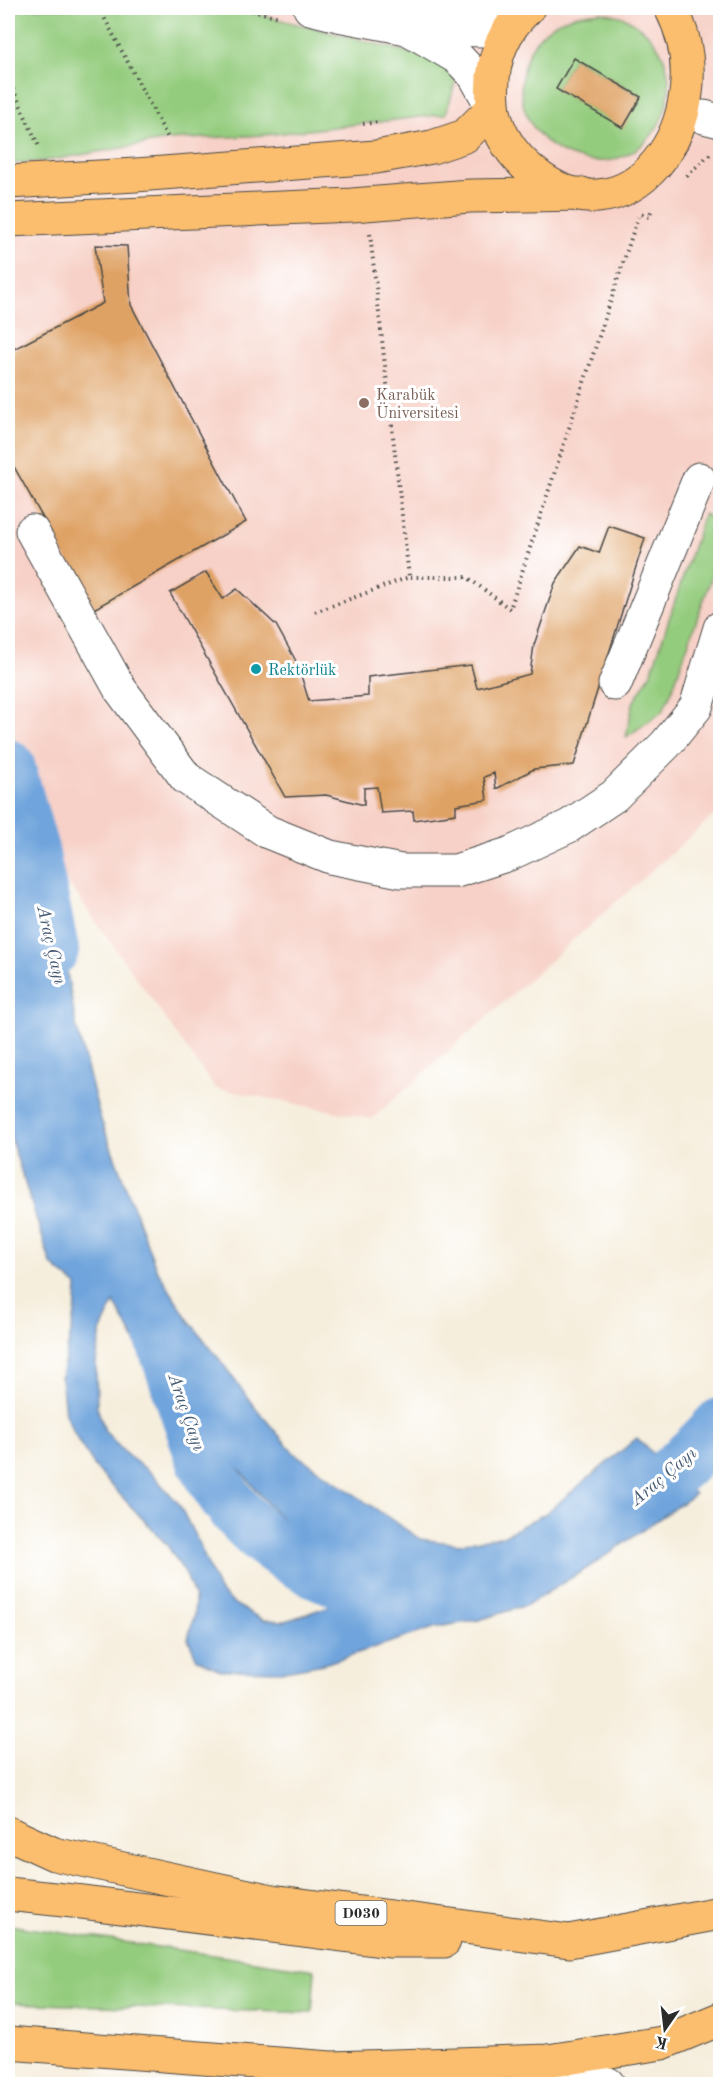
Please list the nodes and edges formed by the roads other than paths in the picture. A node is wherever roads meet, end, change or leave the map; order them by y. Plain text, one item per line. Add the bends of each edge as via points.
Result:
1 (310, 8) edge
2 (671, 8) edge
3 (523, 12) edge
4 (407, 28) junction
5 (493, 108) junction
6 (712, 119) edge
7 (8, 182) edge
8 (582, 194) junction
9 (8, 220) edge
10 (699, 479) dead end
11 (32, 531) dead end
12 (720, 628) edge
13 (615, 684) dead end
14 (8, 1833) edge
15 (8, 1894) edge
16 (720, 1913) edge
17 (569, 1941) junction
18 (720, 2019) edge
19 (8, 2043) edge
20 (548, 2061) junction
21 (608, 2085) edge

1 - 4 street
2 - 6 main road via 698,42
3 - 4 street via 483,30
3 - 5 main road via 504,36 495,58 491,81
4 - 5 street via 458,58 475,76
5 - 7 main road via 465,136 398,153 330,160 44,165
5 - 8 main road via 501,133 521,161 556,187
6 - 8 main road via 678,162 657,179 634,190
8 - 9 main road via 470,196
10 - 13 street
11 - 12 street via 120,689 186,778 268,832 330,857 401,871 456,871 509,854 569,826 614,796 666,744 696,707
14 - 17 main road, D030 via 54,1854 272,1901
15 - 17 main road via 389,1941
16 - 17 main road, D030
18 - 20 main road via 662,2043
19 - 20 main road via 331,2068
20 - 21 street

